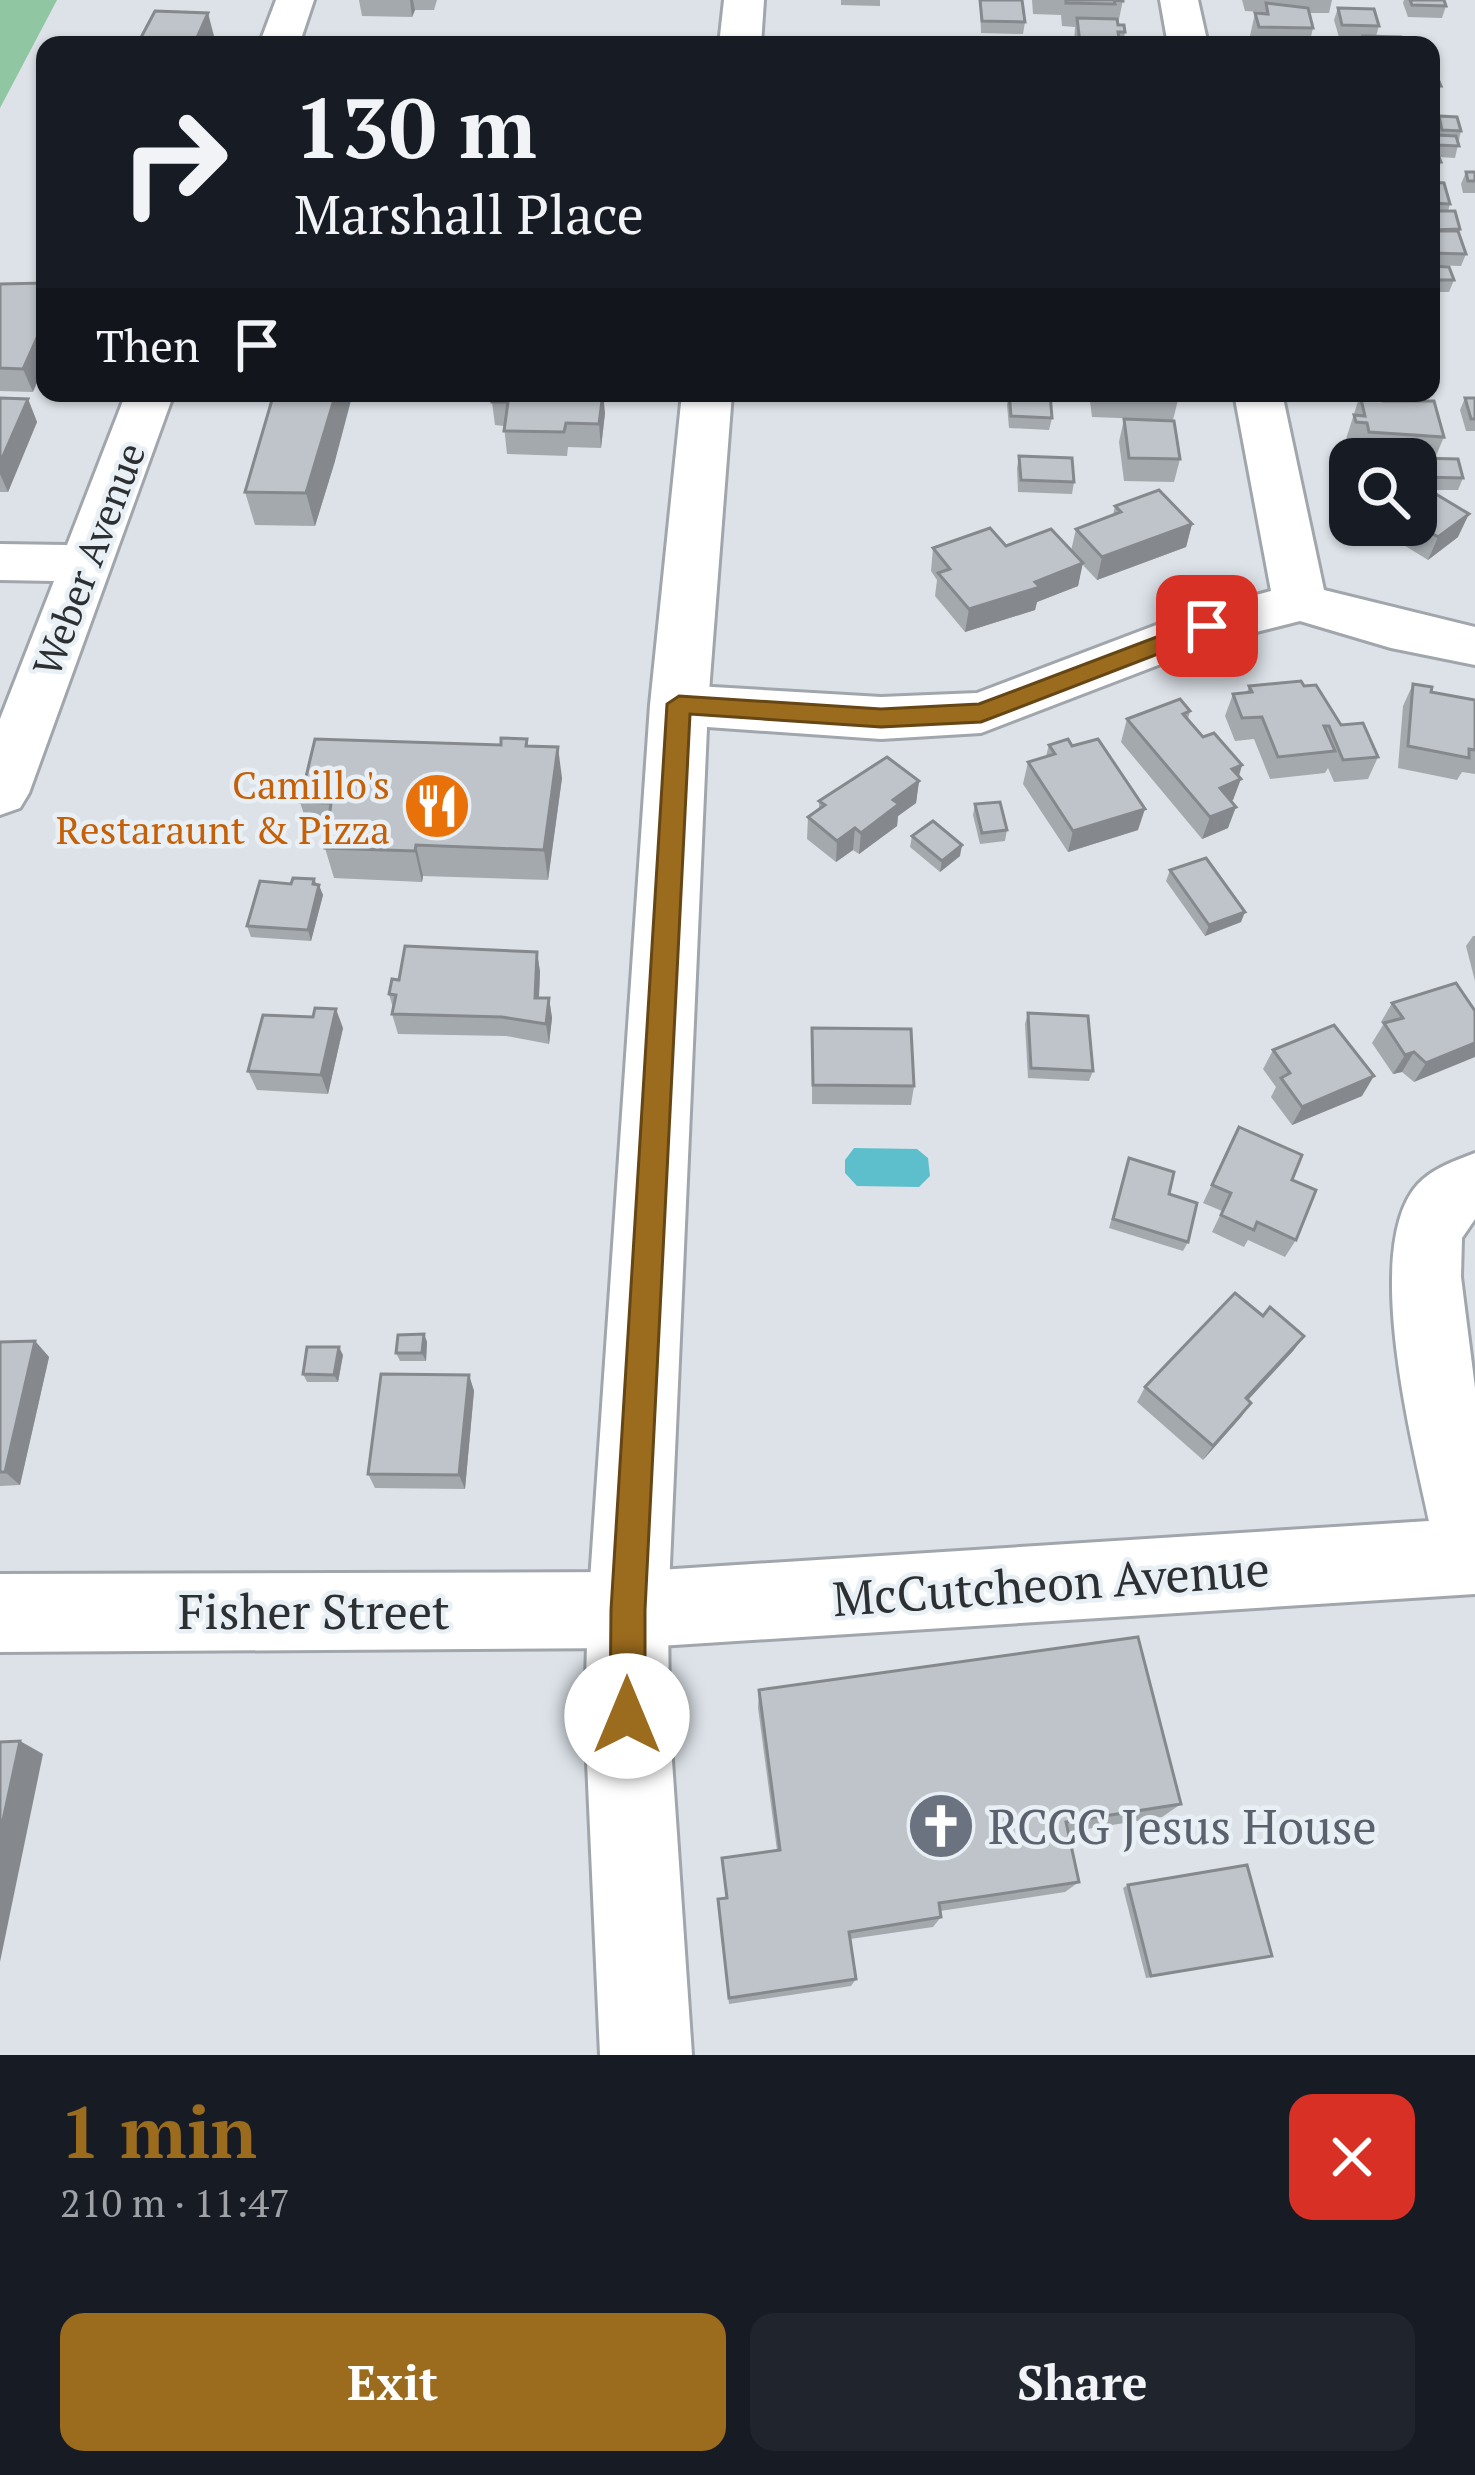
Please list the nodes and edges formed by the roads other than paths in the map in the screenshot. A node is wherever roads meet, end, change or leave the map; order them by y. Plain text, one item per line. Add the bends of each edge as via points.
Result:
1 (295, 0) edge
2 (745, 0) edge
3 (1179, 0) edge
4 (282, 36) edge
5 (741, 36) edge
6 (1186, 36) edge
7 (147, 402) edge
8 (705, 402) edge
9 (1260, 402) edge
10 (0, 562) edge
11 (87, 563) junction
12 (1300, 602) junction
13 (1475, 646) edge
14 (679, 704) junction
15 (0, 793) edge
16 (1475, 1183) edge
17 (1474, 1556) edge
18 (628, 1610) junction
19 (0, 1613) edge
20 (646, 2055) edge

1 - 4 street
2 - 5 street
3 - 6 street
7 - 11 street, Weber Avenue
8 - 14 street
9 - 12 street
10 - 11 street
11 - 15 street, Weber Avenue
12 - 13 street
12 - 14 street via 1207,626 981,713 881,718
14 - 18 street
16 - 17 street via 1438,1210 1426,1244 1424,1293
17 - 18 street, McCutcheon Avenue
18 - 19 street, Fisher Street
18 - 20 street

